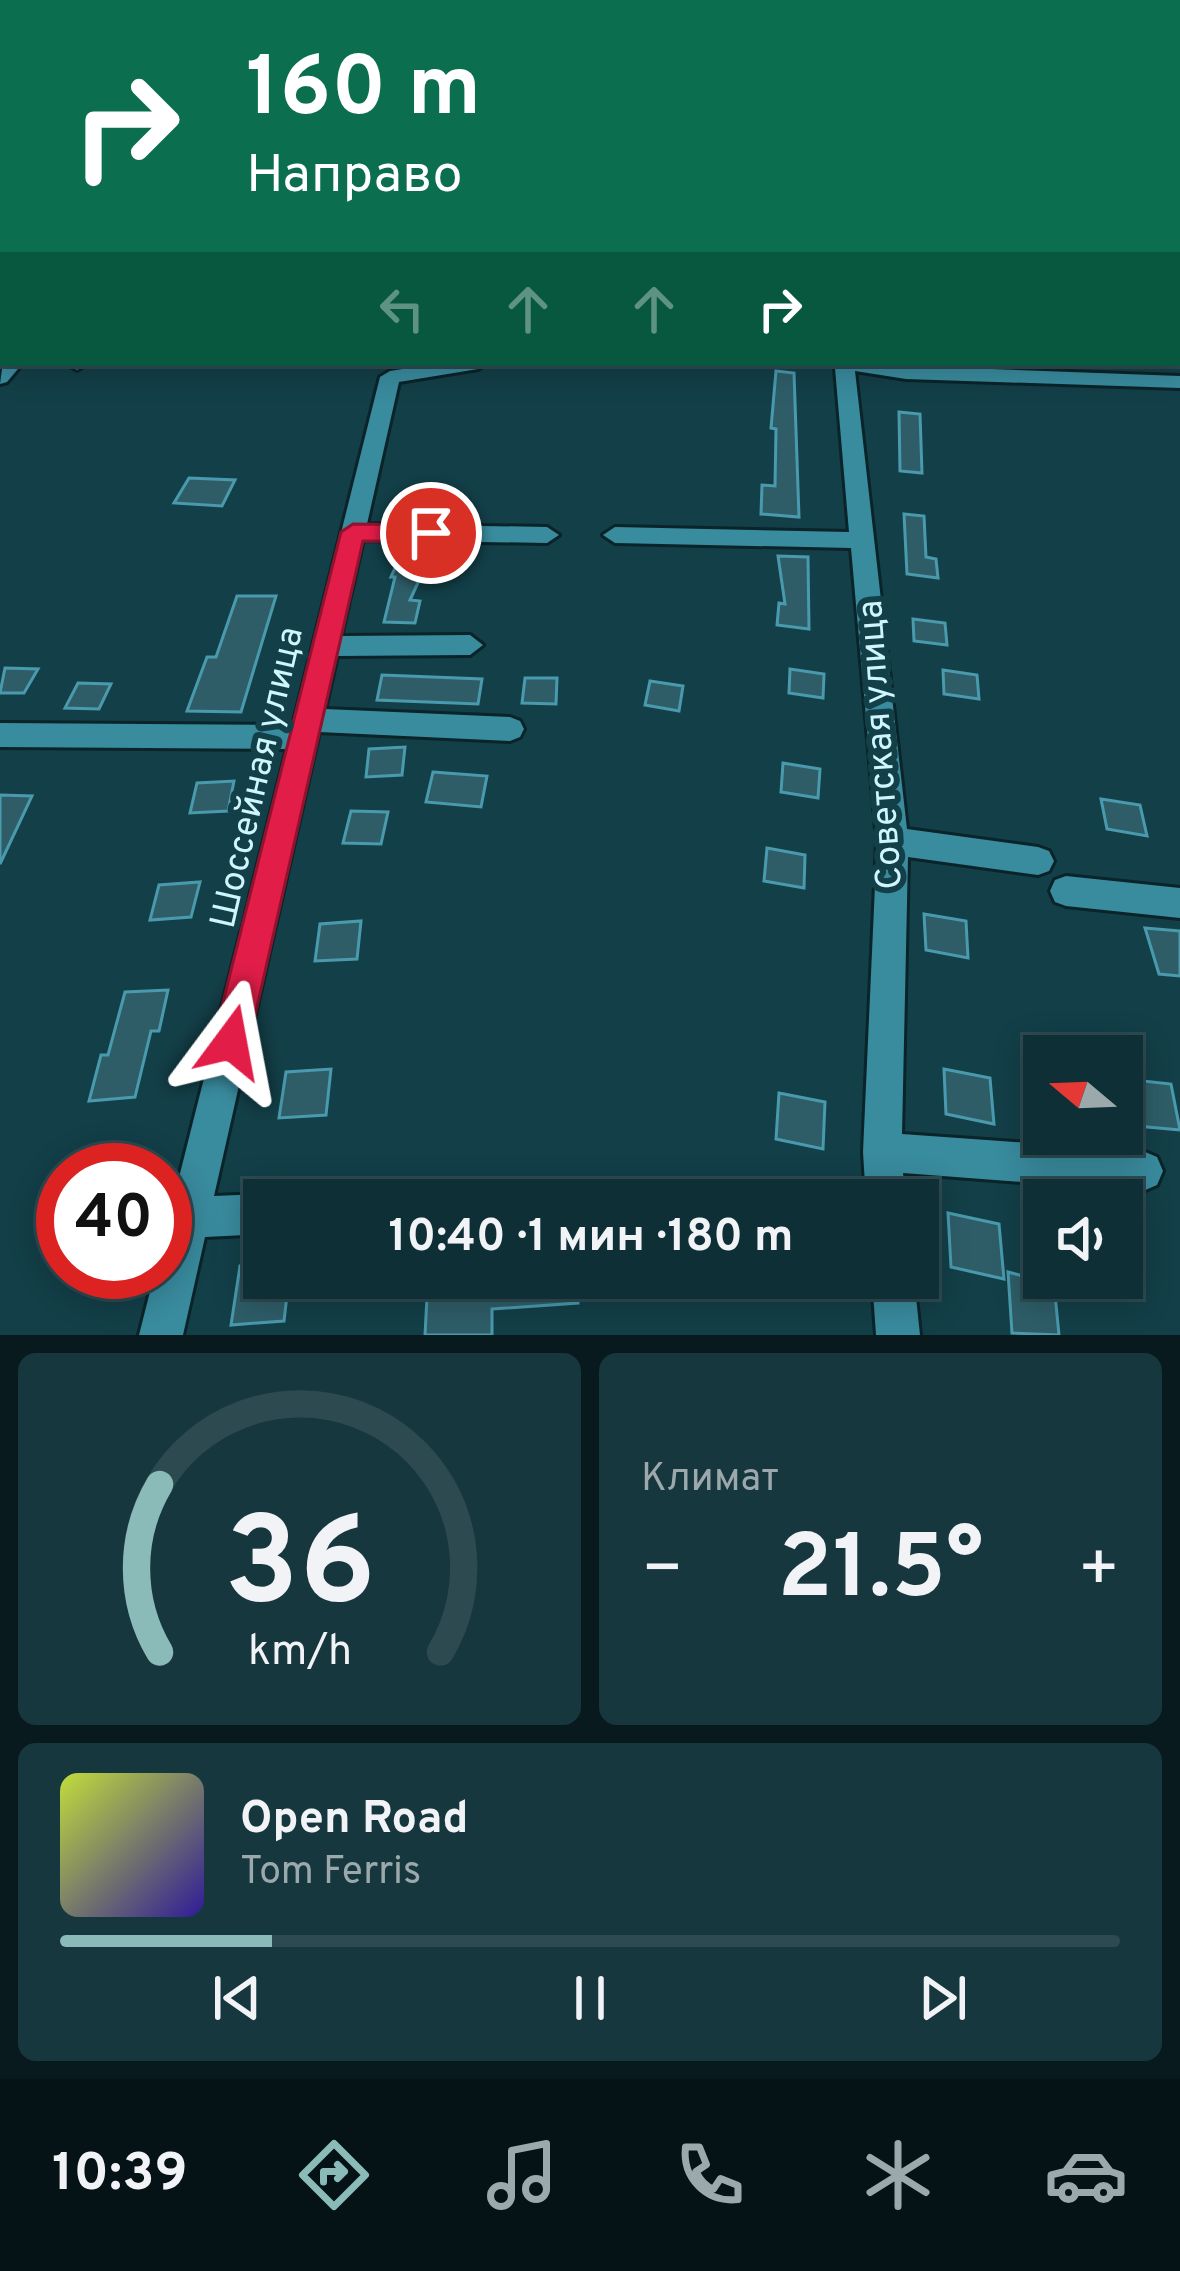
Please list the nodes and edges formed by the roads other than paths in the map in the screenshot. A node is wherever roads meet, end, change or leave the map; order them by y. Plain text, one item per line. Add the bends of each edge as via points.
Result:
1 (439, 366) edge
2 (842, 366) edge
3 (861, 366) edge
4 (386, 370) edge
5 (1180, 382) edge
6 (353, 532) junction
7 (548, 535) dead end
8 (615, 535) dead end
9 (862, 540) junction
10 (470, 645) dead end
11 (326, 646) junction
12 (307, 728) junction
13 (510, 729) dead end
14 (0, 735) edge
15 (893, 841) junction
16 (1038, 861) dead end
17 (1066, 890) dead end
18 (1180, 903) edge
19 (882, 1152) junction
20 (1143, 1171) dead end
21 (884, 1179) edge
22 (192, 1205) edge
23 (243, 1215) edge
24 (192, 1217) edge
25 (170, 1299) edge
26 (895, 1299) edge
27 (161, 1335) edge
28 (898, 1335) edge

1 - 4 street
2 - 9 street, Советская улица
3 - 5 street
4 - 6 street, Шоссейная улица
6 - 7 street
6 - 11 street, Шоссейная улица
8 - 9 street
9 - 15 street, Советская улица
10 - 11 street
11 - 12 street, Шоссейная улица
12 - 13 street
12 - 14 street
12 - 22 street, Шоссейная улица
15 - 16 street
15 - 19 street, Советская улица
17 - 18 street
19 - 20 street
19 - 21 street, Советская улица
23 - 24 street
25 - 27 street, Шоссейная улица
26 - 28 street

